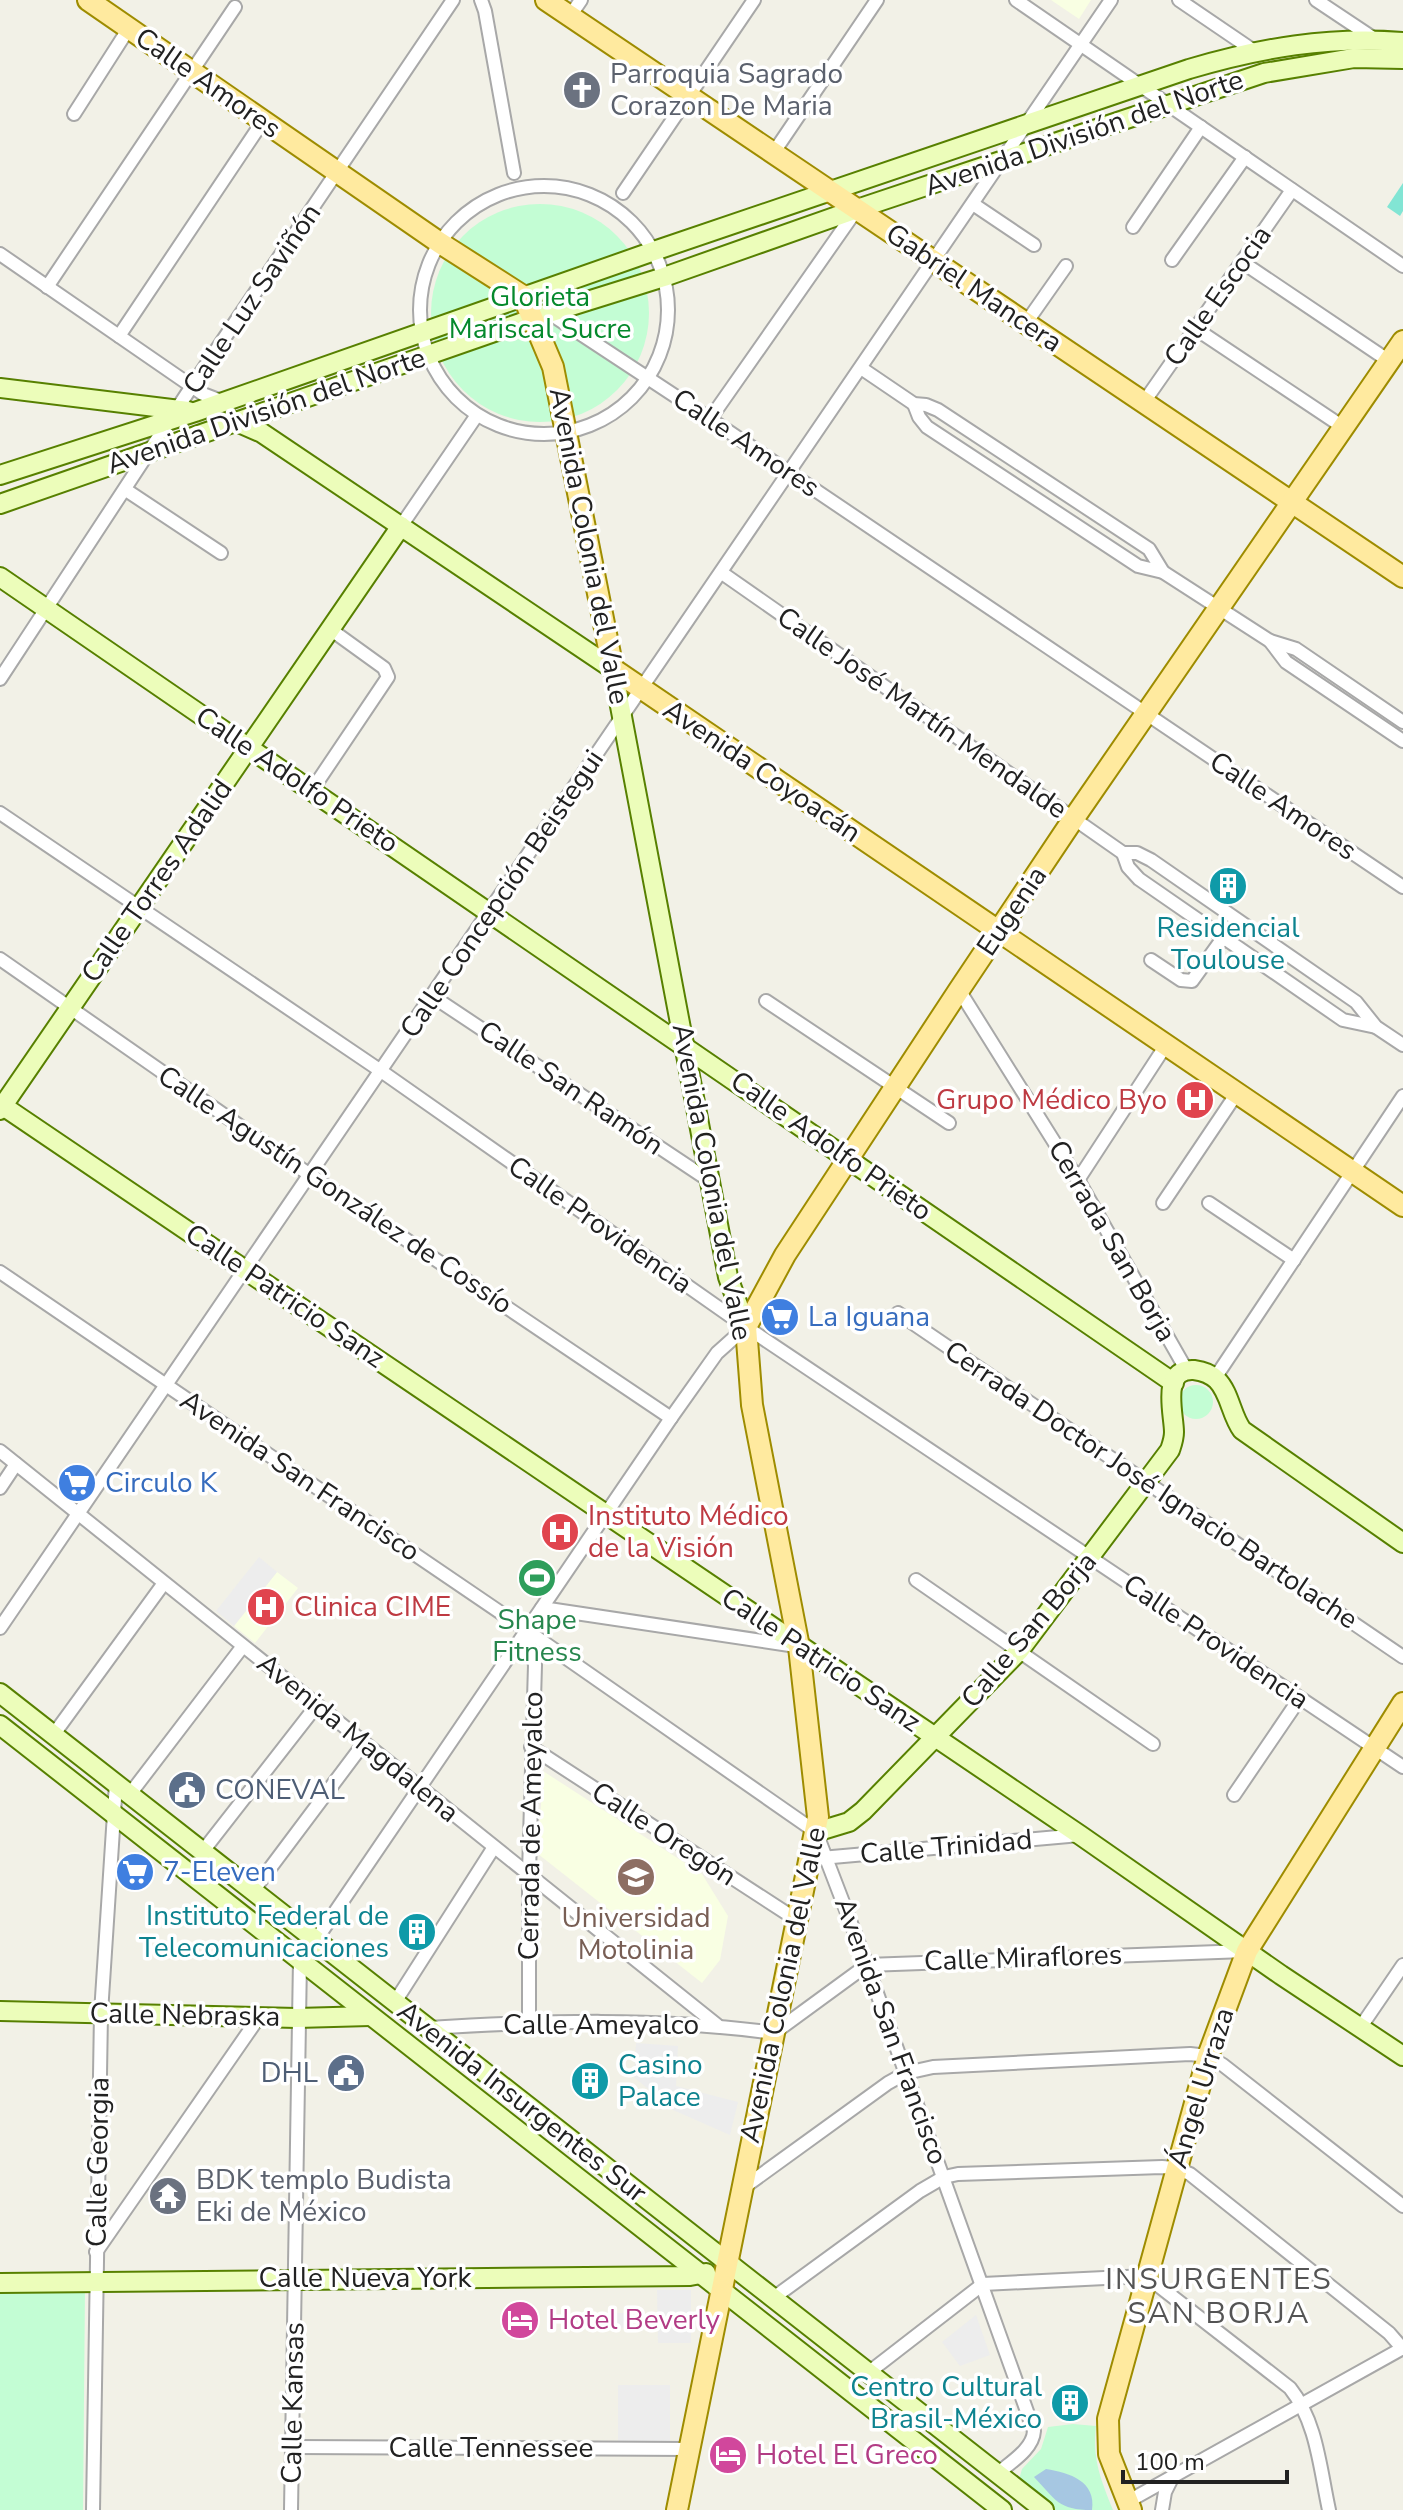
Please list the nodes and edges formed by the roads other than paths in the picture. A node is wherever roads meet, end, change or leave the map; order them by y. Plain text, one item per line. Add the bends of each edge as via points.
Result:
1 (88, 0) edge
2 (453, 0) edge
3 (481, 0) edge
4 (546, 0) edge
5 (754, 0) edge
6 (877, 0) edge
7 (1016, 0) edge
8 (1111, 0) edge
9 (1179, 0) edge
10 (1316, 0) edge
11 (235, 7) dead end
12 (576, 8) edge
13 (129, 28) junction
14 (1376, 40) junction
15 (1403, 42) edge
16 (1081, 45) junction
17 (1254, 51) junction
18 (1403, 59) edge
19 (190, 70) junction
20 (1140, 86) junction
21 (690, 96) junction
22 (1167, 104) junction
23 (74, 114) dead end
24 (263, 121) junction
25 (1027, 125) junction
26 (1201, 127) junction
27 (774, 152) junction
28 (1245, 157) junction
29 (1003, 160) junction
30 (337, 172) junction
31 (514, 173) dead end
32 (831, 190) junction
33 (1292, 190) junction
34 (623, 193) dead end
35 (973, 204) junction
36 (857, 209) junction
37 (1133, 227) dead end
38 (440, 243) junction
39 (1034, 245) dead end
40 (654, 251) junction
41 (0, 254) edge
42 (1172, 260) dead end
43 (933, 262) junction
44 (1242, 262) junction
45 (1066, 266) dead end
46 (1403, 266) edge
47 (664, 277) junction
48 (47, 287) junction
49 (523, 296) junction
50 (542, 316) junction
51 (1026, 323) junction
52 (1196, 329) junction
53 (422, 332) junction
54 (119, 336) junction
55 (1403, 341) edge
56 (429, 356) junction
57 (1389, 361) junction
58 (861, 368) junction
59 (648, 378) junction
60 (192, 386) junction
61 (0, 388) edge
62 (224, 402) junction
63 (1144, 402) junction
64 (914, 404) junction
65 (181, 414) junction
66 (477, 415) junction
67 (710, 419) junction
68 (239, 422) junction
69 (1343, 427) junction
70 (566, 433) junction
71 (151, 450) junction
72 (790, 473) junction
73 (0, 475) edge
74 (1050, 482) junction
75 (126, 490) junction
76 (1037, 500) junction
77 (1291, 503) junction
78 (0, 504) edge
79 (401, 526) junction
80 (221, 553) dead end
81 (1163, 572) junction
82 (722, 573) junction
83 (0, 577) edge
84 (1403, 577) edge
85 (1220, 608) junction
86 (48, 610) junction
87 (330, 629) junction
88 (1270, 641) junction
89 (613, 669) junction
90 (0, 679) edge
91 (642, 690) junction
92 (1146, 713) junction
93 (623, 717) junction
94 (1403, 722) edge
95 (1401, 735) edge
96 (249, 747) junction
97 (312, 790) junction
98 (0, 813) edge
99 (1074, 818) junction
100 (1123, 853) junction
101 (1403, 887) edge
102 (138, 908) junction
103 (490, 912) junction
104 (1248, 927) junction
105 (998, 931) junction
106 (1223, 938) junction
107 (1235, 947) junction
108 (0, 959) edge
109 (1151, 960) dead end
110 (959, 990) junction
111 (432, 996) junction
112 (766, 1001) dead end
113 (70, 1007) junction
114 (1376, 1027) junction
115 (685, 1045) junction
116 (1166, 1045) junction
117 (1403, 1045) edge
118 (381, 1071) junction
119 (895, 1088) junction
120 (1237, 1093) junction
121 (1403, 1096) edge
122 (1, 1107) edge
123 (949, 1123) dead end
124 (849, 1158) junction
125 (1353, 1172) junction
126 (310, 1175) junction
127 (1078, 1180) junction
128 (710, 1181) junction
129 (1163, 1203) dead end
130 (1209, 1203) dead end
131 (1403, 1206) edge
132 (1294, 1260) junction
133 (246, 1269) junction
134 (0, 1272) edge
135 (898, 1313) dead end
136 (746, 1327) junction
137 (1181, 1377) junction
138 (1215, 1378) junction
139 (167, 1385) junction
140 (671, 1418) junction
141 (0, 1451) edge
142 (16, 1464) junction
143 (1147, 1482) junction
144 (0, 1488) edge
145 (78, 1514) junction
146 (606, 1514) junction
147 (1403, 1543) edge
148 (1090, 1558) junction
149 (916, 1580) dead end
150 (164, 1583) junction
151 (542, 1608) junction
152 (0, 1628) edge
153 (526, 1630) junction
154 (243, 1646) junction
155 (799, 1647) junction
156 (1019, 1651) junction
157 (1403, 1657) edge
158 (0, 1693) edge
159 (1300, 1698) junction
160 (1403, 1703) edge
161 (317, 1705) junction
162 (3, 1730) edge
163 (54, 1734) junction
164 (936, 1737) junction
165 (364, 1743) junction
166 (1153, 1744) dead end
167 (531, 1747) junction
168 (1373, 1747) junction
169 (1403, 1767) edge
170 (123, 1788) junction
171 (420, 1788) junction
172 (1234, 1795) dead end
173 (114, 1814) junction
174 (816, 1832) junction
175 (1080, 1835) junction
176 (494, 1847) junction
177 (203, 1851) junction
178 (819, 1858) junction
179 (529, 1873) junction
180 (253, 1891) junction
181 (797, 1920) junction
182 (316, 1940) junction
183 (1247, 1951) junction
184 (300, 1960) junction
185 (867, 1965) junction
186 (1403, 1965) edge
187 (395, 2002) junction
188 (0, 2011) edge
189 (101, 2013) junction
190 (370, 2016) junction
191 (259, 2017) junction
192 (297, 2018) junction
193 (529, 2023) junction
194 (717, 2025) junction
195 (428, 2028) junction
196 (1360, 2028) junction
197 (774, 2033) junction
198 (1208, 2056) junction
199 (1403, 2056) edge
200 (906, 2073) junction
201 (1175, 2168) junction
202 (944, 2177) junction
203 (741, 2189) junction
204 (1403, 2206) edge
205 (670, 2251) junction
206 (96, 2252) junction
207 (726, 2263) junction
208 (660, 2276) junction
209 (702, 2276) junction
210 (1146, 2276) junction
211 (294, 2278) junction
212 (95, 2281) junction
213 (0, 2283) edge
214 (983, 2284) junction
215 (722, 2291) junction
216 (772, 2299) junction
217 (1403, 2349) edge
218 (868, 2373) junction
219 (1303, 2403) junction
220 (292, 2447) junction
221 (690, 2449) junction
222 (997, 2474) junction
223 (1172, 2478) junction
224 (989, 2506) edge
225 (1129, 2506) edge
226 (93, 2510) edge
227 (291, 2510) edge
228 (677, 2510) edge
229 (1044, 2510) edge
230 (1162, 2510) edge
231 (1329, 2510) edge

1 - 13 main road, Calle Amores
2 - 30 street, Calle Luz Saviñón
3 - 31 street
4 - 12 main road, Gabriel Mancera
5 - 21 street
6 - 27 street
7 - 16 street
8 - 16 street, Calle Concepción Beistegui
9 - 17 street
10 - 14 street
11 - 19 street
12 - 21 main road, Gabriel Mancera
13 - 19 main road, Calle Amores
13 - 23 street
14 - 15 street, Avenida División del Norte
14 - 17 street, Avenida División del Norte
16 - 20 street
16 - 25 street, Calle Concepción Beistegui
17 - 20 street, Avenida División del Norte
18 - 22 street, Avenida División del Norte via 1354,58 1294,66
19 - 24 main road, Calle Amores
19 - 48 street
20 - 22 street
20 - 25 street, Avenida División del Norte
21 - 27 main road, Gabriel Mancera
21 - 34 street
22 - 26 street
22 - 29 street, Avenida División del Norte
24 - 30 main road, Calle Amores
24 - 54 street
25 - 29 street, Calle Concepción Beistegui
25 - 32 street, Avenida División del Norte
26 - 28 street
26 - 37 street
27 - 32 main road, Gabriel Mancera
28 - 33 street
28 - 42 street
29 - 35 street, Calle Concepción Beistegui
29 - 36 street, Avenida División del Norte
30 - 38 main road, Calle Amores
30 - 60 street, Calle Luz Saviñón
32 - 36 main road, Gabriel Mancera
32 - 40 street, Avenida División del Norte
33 - 44 street, Calle Escocia
33 - 46 street
35 - 39 street
35 - 43 street, Calle Concepción Beistegui
36 - 43 main road, Gabriel Mancera
36 - 47 street, Avenida División del Norte
36 - 67 street
38 - 40 street via 479,205 504,192 537,186 568,188 598,198 636,226
38 - 49 main road, Calle Amores
38 - 53 street via 423,285
40 - 47 street
40 - 49 street, Avenida División del Norte
41 - 48 street
43 - 51 main road, Gabriel Mancera
43 - 58 street, Calle Concepción Beistegui
44 - 52 street, Calle Escocia
44 - 57 street
45 - 51 street
47 - 50 street, Avenida División del Norte
47 - 59 street via 666,330
48 - 54 street
49 - 50 main road, Avenida Colonia del Valle
49 - 53 street, Avenida División del Norte
50 - 56 street, Avenida División del Norte
50 - 59 street, Calle Amores
50 - 70 main road, Avenida Colonia del Valle
51 - 63 main road, Gabriel Mancera
52 - 63 street, Calle Escocia
52 - 69 street
53 - 56 street
53 - 62 street, Avenida División del Norte
54 - 60 street
55 - 57 main road, Eugenia
56 - 66 street via 457,399
56 - 68 street, Avenida División del Norte
57 - 69 main road, Eugenia
58 - 64 street
58 - 72 street, Calle Concepción Beistegui
59 - 67 street, Calle Amores
59 - 70 street via 611,415
60 - 62 street
60 - 65 street via 197,397
61 - 65 street, Avenida Coyoacán
62 - 65 street, Avenida División del Norte
63 - 77 main road, Gabriel Mancera
64 - 74 street via 938,410
64 - 76 street via 927,427
65 - 68 street, Avenida Coyoacán
65 - 71 street, Calle Luz Saviñón
65 - 73 street, Avenida División del Norte
66 - 70 street via 511,430
66 - 79 street, Calle Torres Adalid
67 - 72 street, Calle Amores
68 - 71 street, Avenida División del Norte
68 - 79 street, Avenida Coyoacán
69 - 77 main road, Eugenia
70 - 89 main road, Avenida Colonia del Valle
71 - 75 street, Calle Luz Saviñón
71 - 78 street, Avenida División del Norte
72 - 82 street, Calle Concepción Beistegui
72 - 92 street, Calle Amores
74 - 76 street
74 - 81 street via 1149,549
75 - 80 street
75 - 86 street, Calle Luz Saviñón
76 - 81 street via 1138,566
77 - 84 main road, Gabriel Mancera
77 - 85 main road, Eugenia
79 - 87 street, Calle Torres Adalid
79 - 89 street, Avenida Coyoacán
81 - 85 street
82 - 91 street, Calle Concepción Beistegui
82 - 99 street, Calle José Martín Mendalde
83 - 86 street, Calle Adolfo Prieto
85 - 88 street
85 - 92 main road, Eugenia
86 - 90 street, Calle Luz Saviñón
86 - 96 street, Calle Adolfo Prieto
87 - 96 street, Calle Torres Adalid
87 - 97 street via 384,668 388,677
88 - 94 street via 1296,649
88 - 95 street via 1286,662
89 - 91 main road, Avenida Coyoacán
89 - 93 street, Avenida Colonia del Valle
91 - 93 street, Calle Concepción Beistegui
91 - 105 main road, Avenida Coyoacán
92 - 99 main road, Eugenia
92 - 101 street, Calle Amores
93 - 103 street, Calle Concepción Beistegui
93 - 115 street, Avenida Colonia del Valle
96 - 97 street, Calle Adolfo Prieto
96 - 102 street, Calle Torres Adalid
97 - 103 street, Calle Adolfo Prieto
98 - 102 street, Calle Providencia
99 - 100 street, Calle José Martín Mendalde
99 - 105 main road, Eugenia
100 - 104 street, Calle José Martín Mendalde via 1151,860
100 - 106 street, Calle José Martín Mendalde via 1139,879
102 - 113 street, Calle Torres Adalid
102 - 118 street, Calle Providencia
103 - 111 street, Calle Concepción Beistegui
103 - 115 street, Calle Adolfo Prieto
104 - 107 street
104 - 114 street, Calle José Martín Mendalde via 1356,1002
105 - 110 main road, Eugenia
105 - 116 main road, Avenida Coyoacán
106 - 107 street, Calle José Martín Mendalde
106 - 109 street via 1192,981 1181,980
107 - 114 street, Calle José Martín Mendalde via 1343,1020
108 - 113 street, Calle Agustín González de Cossío
110 - 119 main road, Eugenia
110 - 127 street, Cerrada San Borja
111 - 118 street, Calle Concepción Beistegui
111 - 128 street, Calle San Ramón
112 - 119 street
113 - 122 street, Calle Torres Adalid
113 - 126 street, Calle Agustín González de Cossío
114 - 117 street, Calle José Martín Mendalde
115 - 124 street, Calle Adolfo Prieto
115 - 128 street, Avenida Colonia del Valle
116 - 120 main road, Avenida Coyoacán
116 - 127 street
118 - 126 street, Calle Concepción Beistegui
118 - 136 street, Calle Providencia
119 - 123 street
119 - 124 main road, Eugenia
120 - 125 main road, Avenida Coyoacán
120 - 129 street
121 - 125 street
122 - 133 street, Calle Patricio Sanz
124 - 136 main road, Eugenia via 785,1255
124 - 137 street, Calle Adolfo Prieto
125 - 131 main road, Avenida Coyoacán
125 - 132 street
126 - 133 street, Calle Concepción Beistegui
126 - 140 street, Calle Agustín González de Cossío
127 - 137 street, Cerrada San Borja
128 - 136 street, Avenida Colonia del Valle via 728,1277
130 - 132 street
132 - 138 street
133 - 139 street, Calle Concepción Beistegui
133 - 146 street, Calle Patricio Sanz
134 - 139 street, Avenida San Francisco
135 - 143 street, Cerrada Doctor José Ignacio Bartolache
136 - 140 street via 723,1346
136 - 148 street, Calle Providencia
136 - 155 main road, Avenida Colonia del Valle via 752,1405
137 - 138 street, Calle Adolfo Prieto via 1197,1370
137 - 143 street, Calle San Borja via 1169,1404 1174,1439
138 - 147 street via 1242,1430
139 - 145 street, Calle Concepción Beistegui
139 - 153 street, Avenida San Francisco
140 - 146 street
141 - 142 street, Avenida Magdalena
142 - 144 street
142 - 145 street, Avenida Magdalena
143 - 148 street, Calle San Borja
143 - 157 street, Cerrada Doctor José Ignacio Bartolache
145 - 150 street, Avenida Magdalena
145 - 152 street, Calle Concepción Beistegui
146 - 151 street
146 - 155 street, Calle Patricio Sanz
148 - 156 street, Calle San Borja
148 - 159 street, Calle Providencia
149 - 156 street
150 - 154 street, Avenida Magdalena
150 - 163 street
151 - 153 street
151 - 155 street
153 - 167 street, Cerrada de Ameyalco via 535,1665
153 - 171 street
153 - 174 street, Avenida San Francisco
154 - 161 street, Avenida Magdalena
154 - 170 street
155 - 164 street, Calle Patricio Sanz
155 - 174 main road, Avenida Colonia del Valle via 818,1801
156 - 164 street, Calle San Borja
156 - 166 street
158 - 163 street, Avenida Insurgentes Sur
159 - 168 street, Calle Providencia
159 - 172 street
160 - 168 main road, Ángel Urraza
161 - 165 street, Avenida Magdalena
161 - 177 street
162 - 173 street, Avenida Insurgentes Sur
163 - 170 street, Avenida Insurgentes Sur
164 - 174 street, Calle San Borja via 849,1822
164 - 175 street, Calle Patricio Sanz
165 - 171 street, Avenida Magdalena
165 - 180 street
167 - 179 street, Cerrada de Ameyalco
167 - 181 street, Calle Oregón
168 - 169 street, Calle Providencia
168 - 183 main road, Ángel Urraza
170 - 173 street, Calle Georgia
170 - 177 street, Avenida Insurgentes Sur
171 - 176 street, Avenida Magdalena
171 - 182 street
173 - 184 street, Avenida Insurgentes Sur
173 - 189 street, Calle Georgia
174 - 178 main road, Avenida Colonia del Valle
175 - 178 street, Calle Trinidad
175 - 183 street, Calle Patricio Sanz
176 - 179 street, Avenida Magdalena
176 - 187 street
177 - 180 street, Avenida Insurgentes Sur
178 - 181 main road, Avenida Colonia del Valle
178 - 185 street, Avenida San Francisco
179 - 193 street, Cerrada de Ameyalco
179 - 194 street, Avenida Magdalena
180 - 182 street, Avenida Insurgentes Sur
181 - 197 main road, Avenida Colonia del Valle
182 - 187 street, Avenida Insurgentes Sur
183 - 185 street, Calle Miraflores
183 - 196 street, Calle Patricio Sanz
183 - 198 main road, Ángel Urraza
184 - 190 street, Avenida Insurgentes Sur
184 - 192 street, Calle Kansas
185 - 197 street
185 - 200 street, Avenida San Francisco
186 - 196 street
187 - 195 street, Avenida Insurgentes Sur
188 - 189 street, Calle Nebraska
189 - 191 street, Calle Nebraska
189 - 206 street, Calle Georgia
190 - 192 street, Calle Nebraska
190 - 205 street, Avenida Insurgentes Sur
191 - 192 street, Calle Nebraska
191 - 206 street
192 - 211 street, Calle Kansas
193 - 194 street, Calle Ameyalco
193 - 195 street, Calle Ameyalco
194 - 197 street, Calle Ameyalco
195 - 207 street, Avenida Insurgentes Sur
196 - 199 street, Calle Patricio Sanz
197 - 203 main road, Avenida Colonia del Valle
198 - 200 street via 933,2067
198 - 201 main road, Ángel Urraza
198 - 204 street
200 - 202 street, Avenida San Francisco
200 - 203 street
201 - 202 street
201 - 210 main road, Ángel Urraza
201 - 217 street via 1190,2174
202 - 214 street, Avenida San Francisco
202 - 216 street
203 - 207 main road, Avenida Colonia del Valle
205 - 208 street via 669,2265
205 - 209 street, Avenida Insurgentes Sur
206 - 212 street, Calle Georgia
207 - 209 street, Calle Nueva York
207 - 215 main road, Avenida Colonia del Valle
207 - 216 street, Avenida Insurgentes Sur
208 - 209 street, Calle Nueva York
208 - 211 street, Calle Nueva York
209 - 215 street, Avenida Insurgentes Sur
210 - 214 street
210 - 219 street
210 - 225 main road, Ángel Urraza via 1108,2419 1109,2454
211 - 212 street, Calle Nueva York
211 - 220 street, Calle Kansas
212 - 213 street, Calle Nueva York
212 - 226 street, Calle Georgia
214 - 218 street
214 - 222 street, Avenida San Francisco via 1034,2431 1029,2446
215 - 221 main road, Avenida Colonia del Valle
215 - 224 street, Avenida Insurgentes Sur
216 - 218 street, Avenida Insurgentes Sur
217 - 219 street
218 - 222 street, Avenida Insurgentes Sur
219 - 223 street
219 - 231 street
220 - 221 street, Calle Tennessee
220 - 227 street, Calle Kansas
221 - 228 main road, Avenida Colonia del Valle
222 - 229 street, Avenida Insurgentes Sur
223 - 225 street
223 - 230 street

